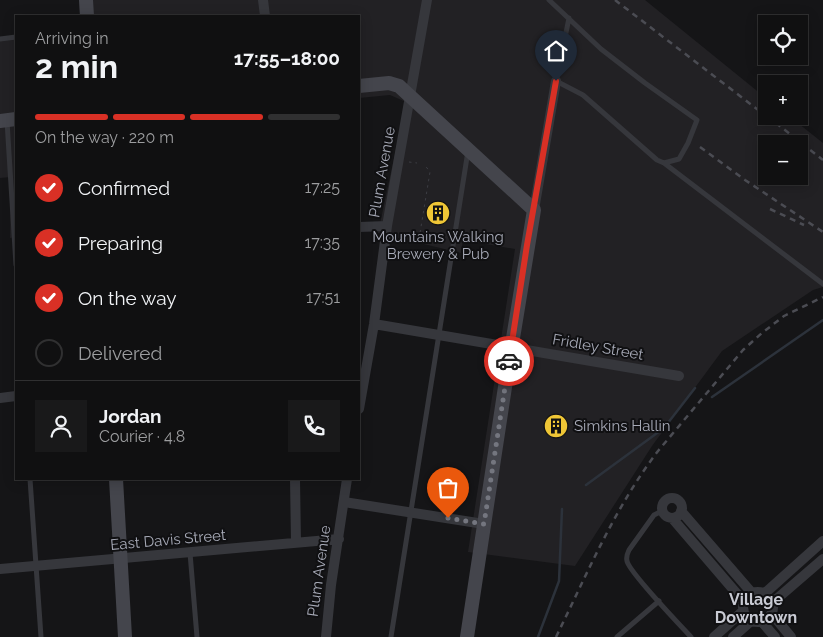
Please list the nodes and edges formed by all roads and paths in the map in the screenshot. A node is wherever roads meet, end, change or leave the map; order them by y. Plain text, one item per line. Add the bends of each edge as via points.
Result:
1 (86, 0) edge
2 (263, 0) edge
3 (427, 0) edge
4 (549, 0) edge
5 (87, 15) edge
6 (265, 15) edge
7 (569, 18) junction
8 (15, 38) edge
9 (0, 39) edge
10 (556, 81) junction
11 (360, 86) edge
12 (410, 95) junction
13 (8, 120) edge
14 (468, 150) junction
15 (409, 162) dead end
16 (417, 163) dead end
17 (664, 163) junction
18 (424, 164) dead end
19 (534, 210) junction
20 (387, 226) junction
21 (360, 227) edge
22 (419, 240) dead end
23 (15, 247) edge
24 (823, 284) edge
25 (374, 324) junction
26 (440, 336) junction
27 (511, 348) junction
28 (362, 366) edge
29 (680, 376) dead end
30 (360, 395) edge
31 (15, 396) edge
32 (0, 398) edge
33 (30, 480) edge
34 (116, 480) edge
35 (295, 480) edge
36 (347, 480) edge
37 (344, 502) junction
38 (662, 511) junction
39 (681, 511) junction
40 (412, 512) junction
41 (672, 518) junction
42 (484, 524) junction
43 (339, 539) junction
44 (823, 541) edge
45 (296, 542) junction
46 (812, 552) junction
47 (190, 553) junction
48 (121, 559) junction
49 (822, 560) edge
50 (37, 566) junction
51 (0, 570) edge
52 (752, 593) junction
53 (764, 594) junction
54 (659, 601) junction
55 (772, 603) junction
56 (743, 607) junction
57 (772, 614) junction
58 (751, 621) junction
59 (762, 622) junction
60 (41, 637) edge
61 (126, 637) edge
62 (197, 637) edge
63 (326, 637) edge
64 (392, 637) edge
65 (467, 637) edge
66 (617, 637) edge
67 (691, 637) edge
68 (714, 637) edge
69 (732, 637) edge
70 (775, 637) edge
71 (792, 637) edge

1 - 5 street
2 - 6 street
3 - 12 street, Plum Avenue
4 - 7 lane
7 - 10 lane
7 - 17 lane via 601,49 696,120 682,157
8 - 9 lane
10 - 17 lane via 583,95
10 - 19 street
11 - 12 street via 389,83
12 - 14 street
12 - 20 street, Plum Avenue
13 - 23 lane
14 - 19 street
14 - 26 lane
15 - 16 path
17 - 24 lane
18 - 22 path via 430,172
19 - 27 street
20 - 21 street
20 - 25 street, Plum Avenue
25 - 26 street, Fridley Street
25 - 28 street, Plum Avenue
26 - 27 street, Fridley Street
26 - 40 lane
27 - 29 street, Fridley Street
27 - 42 street
28 - 30 street, Plum Avenue
31 - 32 street
33 - 50 lane
34 - 48 street
35 - 45 street
36 - 37 street, Plum Avenue
37 - 40 street
37 - 43 street, Plum Avenue
38 - 39 street via 662,504 670,498 679,501
38 - 41 street
38 - 54 lane via 654,515 626,556 628,565
39 - 41 street
39 - 52 street
40 - 42 street
40 - 64 lane
41 - 56 street
42 - 65 street
43 - 45 street, East Davis Street
43 - 63 street, Plum Avenue
44 - 46 street
45 - 47 street, East Davis Street
46 - 49 lane
46 - 53 street
47 - 48 street, East Davis Street
47 - 62 lane
48 - 50 street, East Davis Street
48 - 61 street
49 - 55 street
50 - 51 street, East Davis Street
50 - 60 lane
52 - 53 street
52 - 56 street
53 - 55 street
54 - 66 lane
54 - 67 lane
55 - 57 street
56 - 58 street
56 - 68 street
57 - 59 street
57 - 71 street
58 - 59 street
58 - 69 street
59 - 70 street

